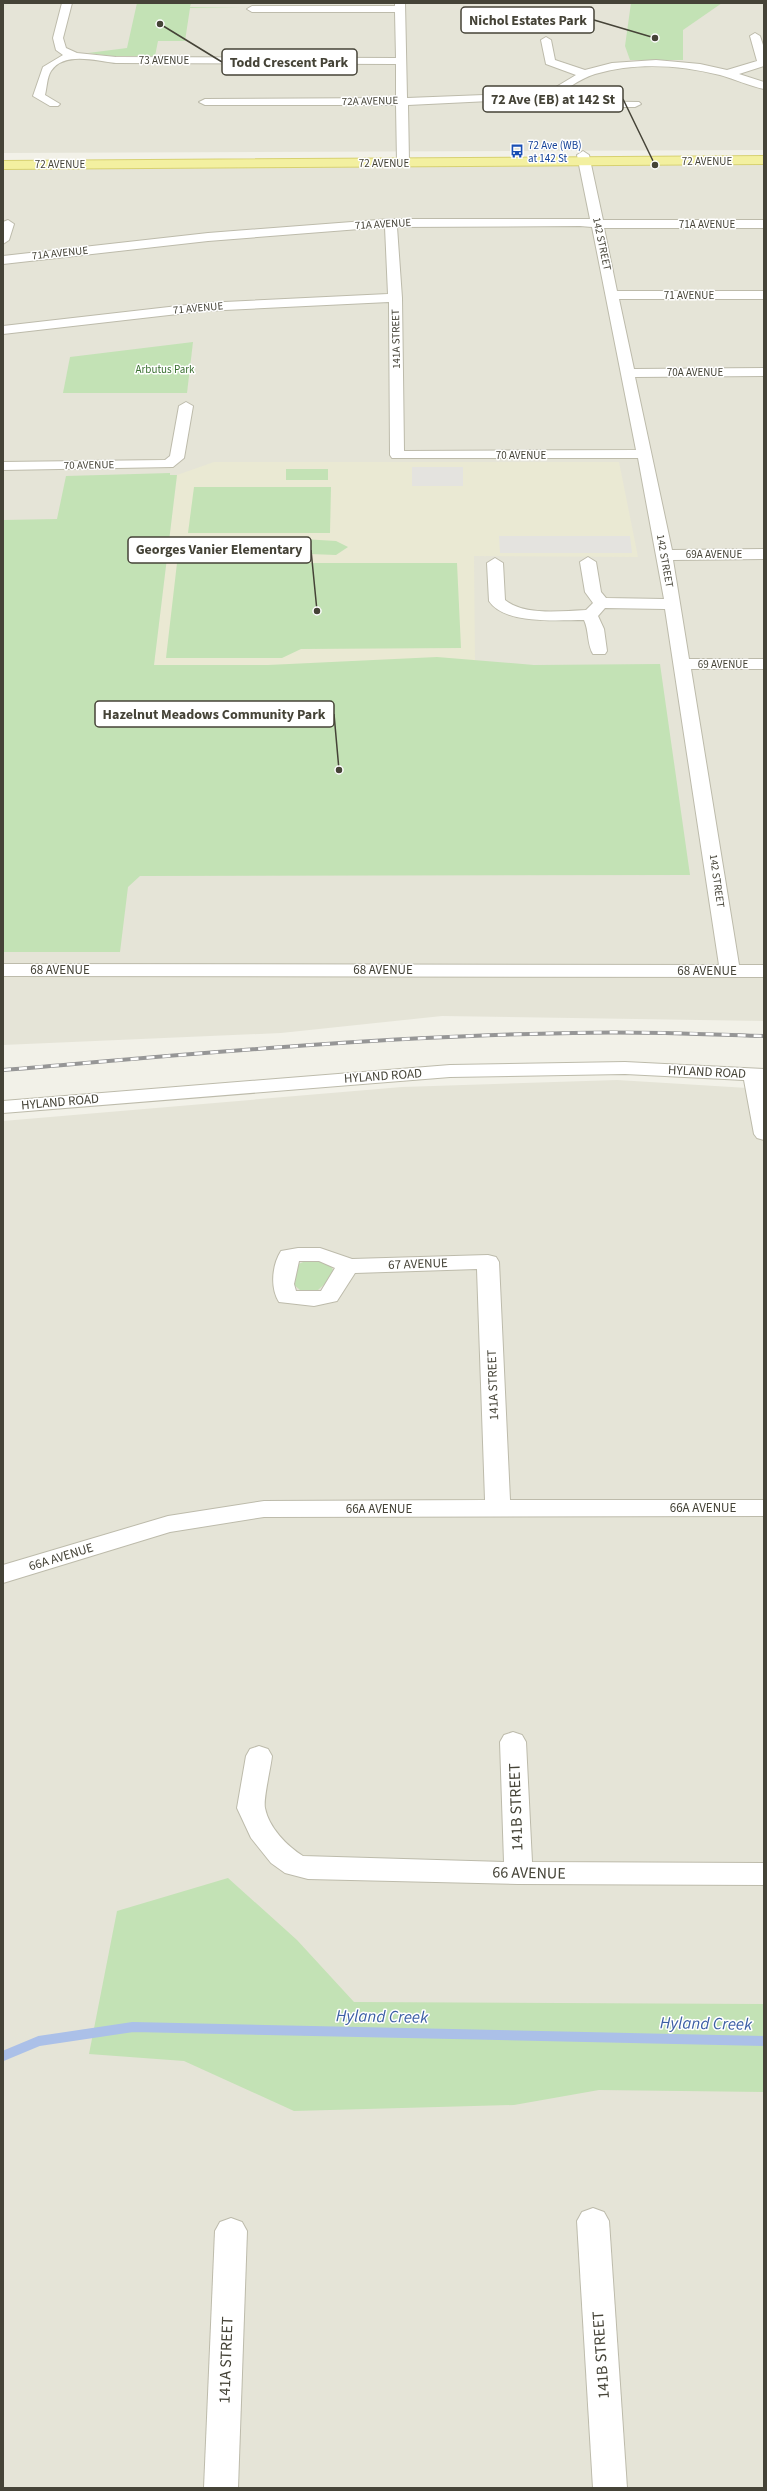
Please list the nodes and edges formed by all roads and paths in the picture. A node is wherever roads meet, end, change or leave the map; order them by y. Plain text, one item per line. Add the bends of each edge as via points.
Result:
1 (67, 3) edge
2 (252, 6) edge
3 (400, 6) edge
4 (250, 22) dead end
5 (755, 36) dead end
6 (546, 40) dead end
7 (71, 55) junction
8 (401, 60) junction
9 (730, 73) junction
10 (585, 74) junction
11 (764, 86) edge
12 (534, 96) junction
13 (402, 101) junction
14 (205, 102) dead end
15 (54, 104) dead end
16 (635, 104) dead end
17 (764, 154) edge
18 (3, 157) edge
19 (584, 158) junction
20 (403, 159) junction
21 (764, 160) edge
22 (3, 164) edge
23 (391, 223) junction
24 (8, 224) dead end
25 (598, 224) junction
26 (764, 224) edge
27 (3, 240) edge
28 (3, 260) edge
29 (613, 295) junction
30 (764, 295) edge
31 (395, 298) junction
32 (3, 330) edge
33 (764, 372) edge
34 (626, 373) junction
35 (186, 406) dead end
36 (645, 454) junction
37 (397, 455) joint
38 (3, 466) edge
39 (764, 554) edge
40 (665, 555) junction
41 (588, 562) dead end
42 (495, 563) dead end
43 (601, 603) junction
44 (672, 604) junction
45 (590, 615) junction
46 (598, 651) dead end
47 (683, 664) junction
48 (764, 664) edge
49 (3, 970) edge
50 (730, 971) junction
51 (764, 971) edge
52 (759, 1075) edge
53 (3, 1107) edge
54 (764, 1134) edge
55 (488, 1262) joint
56 (348, 1266) dead end
57 (764, 1508) edge
58 (498, 1509) junction
59 (3, 1574) edge
60 (513, 1742) dead end
61 (259, 1756) dead end
62 (518, 1873) junction
63 (764, 1874) edge
64 (593, 2221) dead end
65 (231, 2231) dead end
66 (221, 2488) edge
67 (610, 2488) edge

1 - 7 street via 58,43 61,50
2 - 3 street
2 - 4 street
3 - 8 street
5 - 9 street via 763,62
6 - 10 street via 550,62
7 - 8 street, 73 AVENUE via 129,60
7 - 15 street via 46,67 39,96
8 - 13 street
9 - 10 street, 72A AVENUE via 691,65 653,64 612,67
9 - 11 street, 72A AVENUE
10 - 12 street, 72A AVENUE via 565,86
12 - 13 street, 72A AVENUE
12 - 16 street, 72A AVENUE via 565,104
13 - 14 street, 72A AVENUE
13 - 20 street
17 - 19 main road, 72 AVENUE
18 - 20 main road, 72 AVENUE
19 - 20 main road, 72 AVENUE
19 - 21 main road, 72 AVENUE
19 - 25 street, 142 STREET
20 - 22 main road, 72 AVENUE
23 - 25 street, 71A AVENUE
23 - 28 street, 71A AVENUE via 208,237
23 - 31 street, 141A STREET
24 - 27 street
25 - 26 street, 71A AVENUE
25 - 29 street, 142 STREET
29 - 30 street, 71 AVENUE
29 - 34 street, 142 STREET
31 - 32 street, 71 AVENUE via 204,307
31 - 37 street, 141A STREET
33 - 34 street, 70A AVENUE
34 - 36 street, 142 STREET
35 - 38 street, 70 AVENUE via 177,458 174,462
36 - 37 street, 70 AVENUE
36 - 40 street, 142 STREET
39 - 40 street, 69A AVENUE
40 - 44 street, 142 STREET
41 - 43 street via 593,592
42 - 45 street via 497,602 500,606 520,613
43 - 44 street
43 - 45 street
44 - 47 street, 142 STREET
45 - 46 street via 596,629
47 - 48 street, 69 AVENUE
47 - 50 street, 142 STREET
49 - 50 street, 68 AVENUE
50 - 51 street, 68 AVENUE
52 - 53 street, HYLAND ROAD via 610,1068 450,1071
52 - 54 street
55 - 56 street, 67 AVENUE
55 - 58 street, 141A STREET
57 - 58 street, 66A AVENUE
58 - 59 street, 66A AVENUE via 264,1509 168,1524
60 - 62 street, 141B STREET
61 - 62 street, 66 AVENUE via 251,1808 266,1838 281,1856 295,1865 308,1868
62 - 63 street, 66 AVENUE
64 - 67 street, 141B STREET
65 - 66 street, 141A STREET

